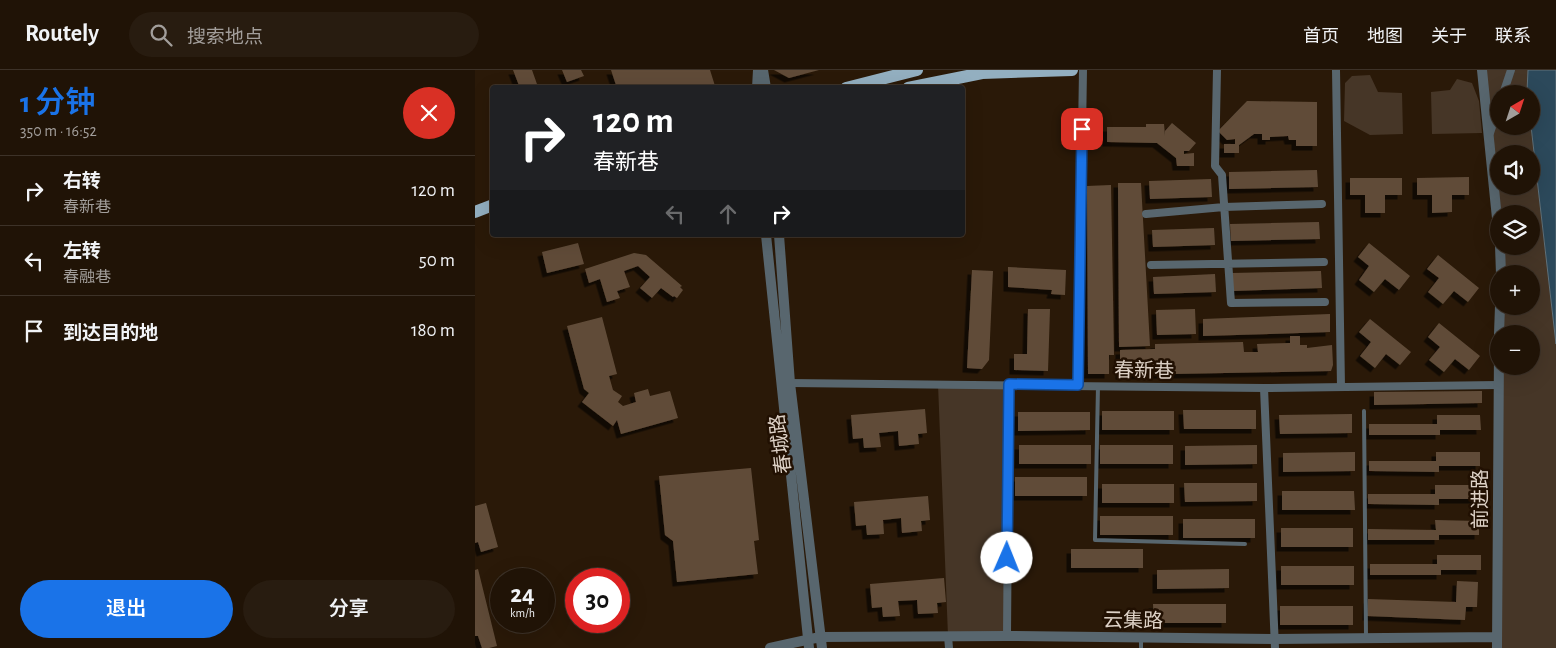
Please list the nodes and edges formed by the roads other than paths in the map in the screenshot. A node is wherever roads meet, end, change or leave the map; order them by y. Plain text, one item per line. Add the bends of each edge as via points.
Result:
1 (757, 70) edge
2 (763, 70) edge
3 (917, 70) edge
4 (1072, 70) edge
5 (1083, 70) edge
6 (1217, 70) edge
7 (1336, 70) edge
8 (1482, 70) edge
9 (1511, 70) edge
10 (757, 85) edge
11 (766, 85) edge
12 (858, 85) edge
13 (923, 85) edge
14 (1506, 85) edge
15 (1490, 133) edge
16 (1489, 136) junction
17 (1322, 204) dead end
18 (1496, 205) edge
19 (490, 206) edge
20 (1224, 207) junction
21 (475, 212) edge
22 (1146, 214) dead end
23 (490, 215) edge
24 (475, 220) edge
25 (766, 237) edge
26 (779, 237) edge
27 (1324, 262) dead end
28 (1151, 265) dead end
29 (1228, 265) junction
30 (1325, 302) dead end
31 (1498, 375) edge
32 (790, 383) junction
33 (1009, 384) junction
34 (1078, 385) junction
35 (1497, 385) junction
36 (1098, 386) junction
37 (1341, 387) junction
38 (1264, 388) junction
39 (1364, 411) dead end
40 (1245, 544) dead end
41 (948, 636) junction
42 (1007, 636) junction
43 (820, 637) junction
44 (1366, 638) junction
45 (808, 643) edge
46 (1141, 643) edge
47 (1497, 643) edge
48 (1275, 644) edge
49 (770, 648) edge
50 (822, 648) edge
51 (949, 648) edge

1 - 10 street
2 - 11 street
3 - 12 main road
4 - 13 main road via 982,73
5 - 34 street
6 - 20 street via 1215,166 1222,175
7 - 37 street
8 - 16 street
9 - 14 street
15 - 16 street
16 - 18 street
17 - 20 street
19 - 21 main road
20 - 22 street
20 - 29 street
23 - 24 main road
25 - 45 street, 春城路
26 - 32 street, 春城路
27 - 29 street
28 - 29 street
29 - 30 street via 1231,304
31 - 35 street, 前进路
32 - 33 street, 春新巷
32 - 43 street, 春城路
33 - 34 street, 春新巷
33 - 42 street
34 - 36 street, 春新巷
35 - 37 street, 春新巷
35 - 47 street, 前进路
36 - 38 street, 春新巷
36 - 40 lane via 1095,540
37 - 38 street, 春新巷
38 - 48 street
39 - 44 lane
41 - 42 street, 云集路
41 - 43 street, 云集路
41 - 51 street
42 - 46 street, 云集路
43 - 45 street, 云集路
43 - 50 street, 春城路
44 - 47 street, 云集路
44 - 48 street, 云集路
45 - 49 street, 云集路
46 - 48 street, 云集路

